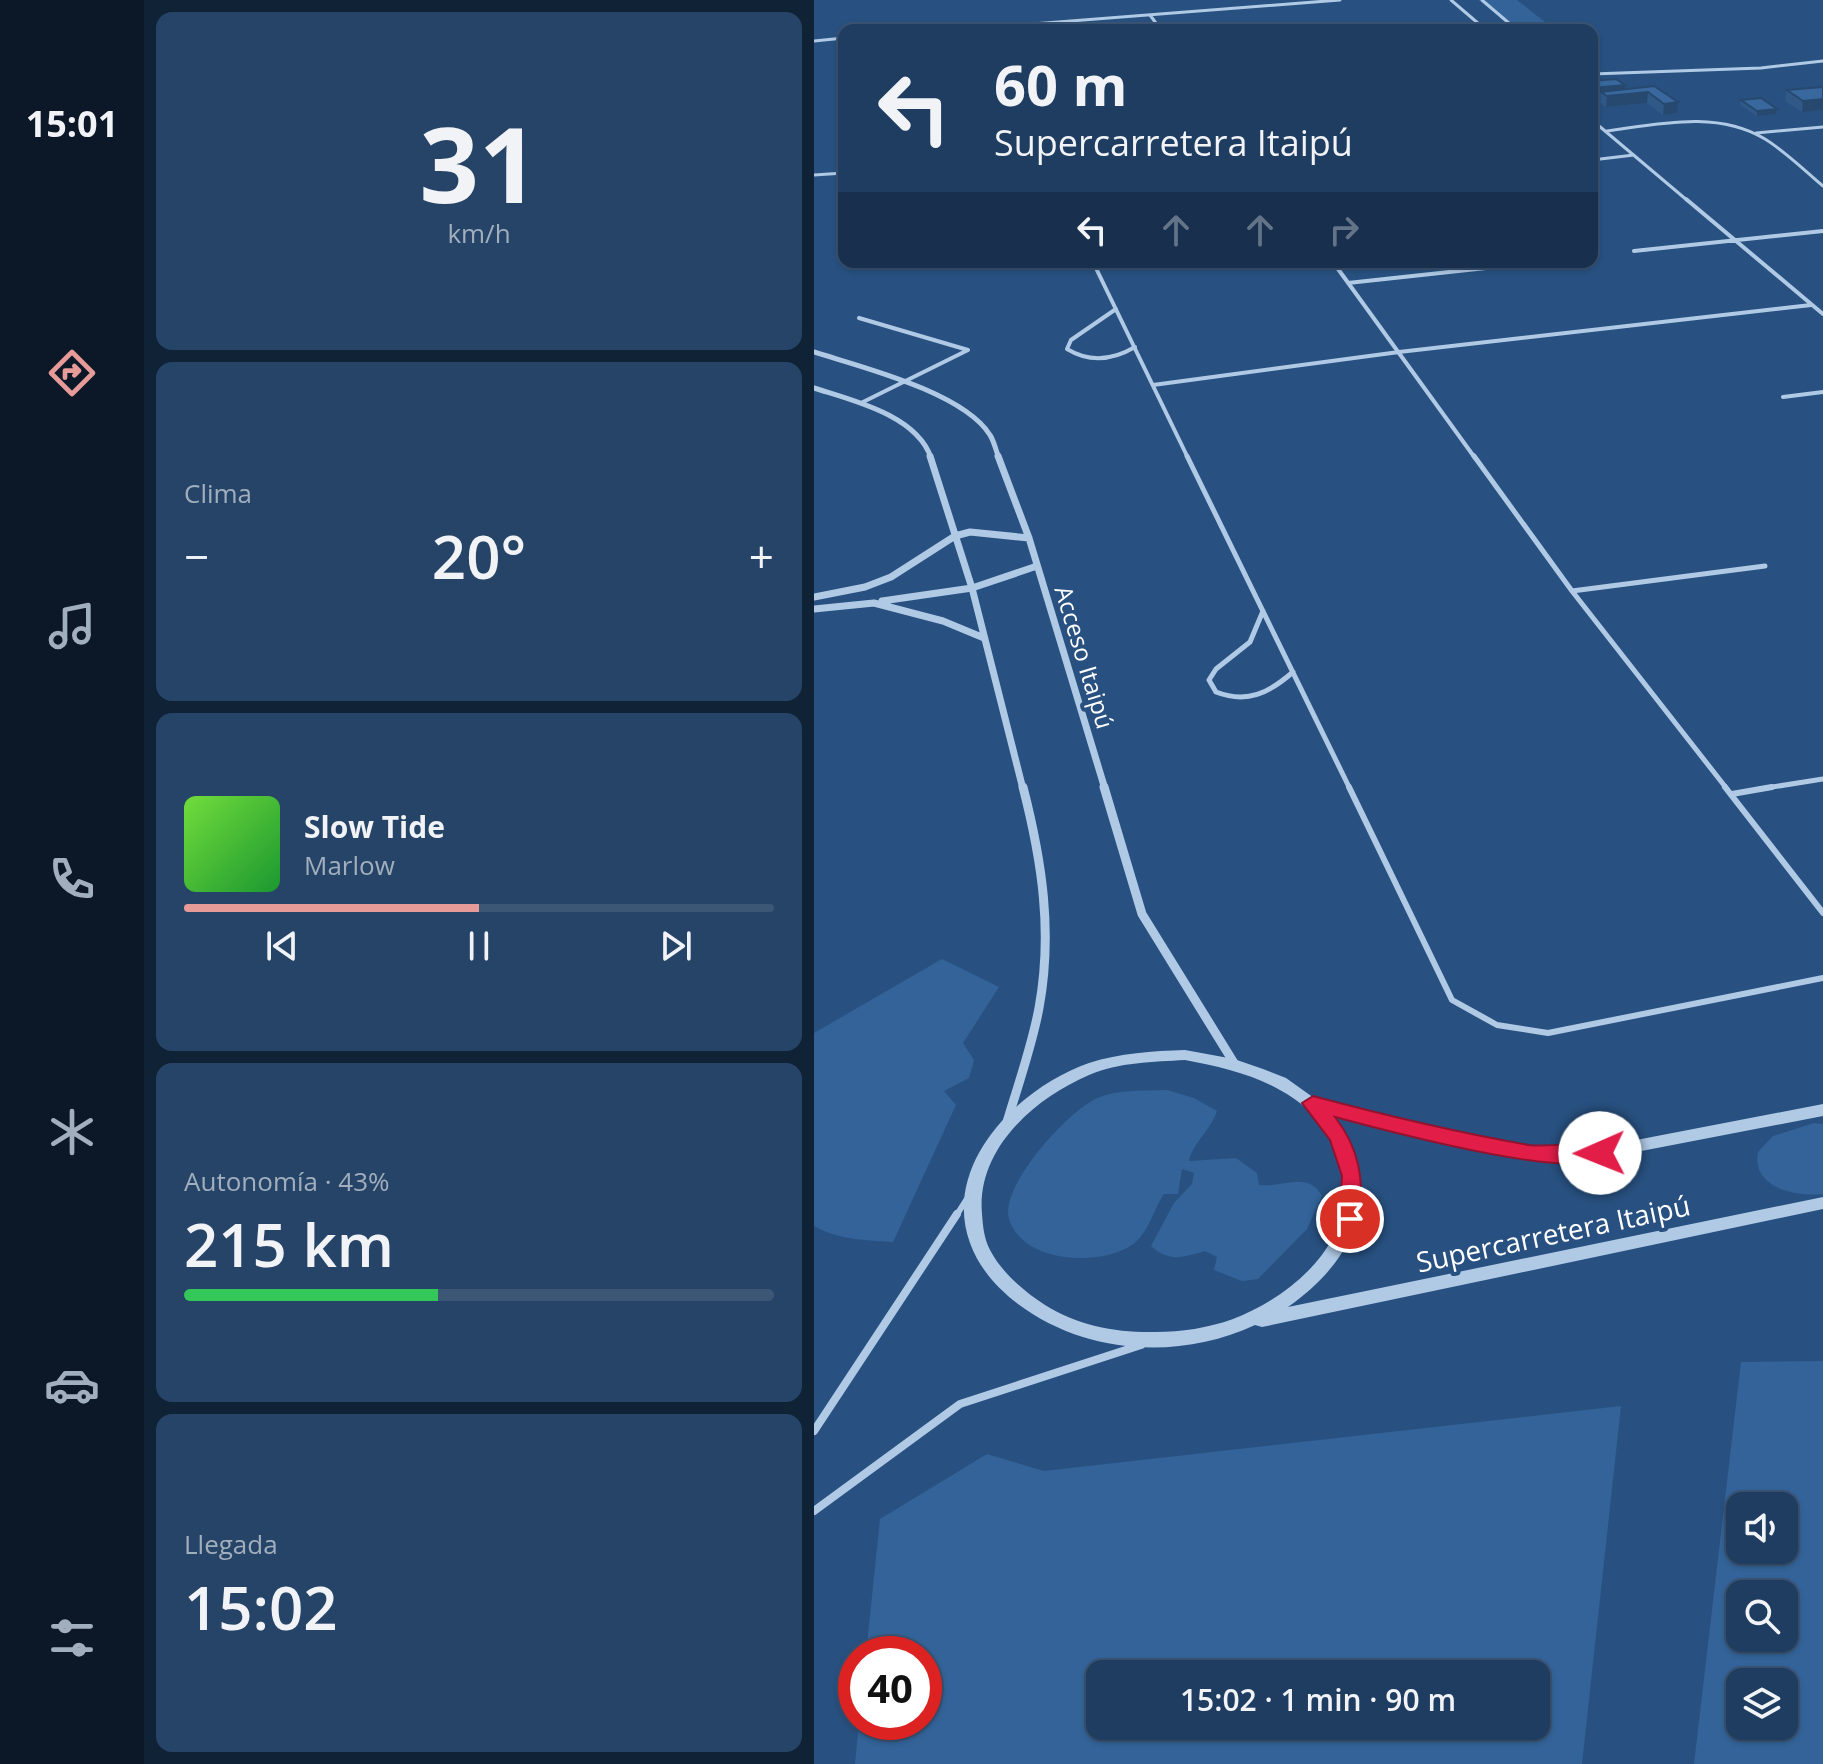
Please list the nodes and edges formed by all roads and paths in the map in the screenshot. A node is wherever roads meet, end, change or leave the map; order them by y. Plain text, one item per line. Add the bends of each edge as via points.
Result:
1 (1340, 0) edge
2 (1451, 0) edge
3 (1482, 0) edge
4 (1150, 15) junction
5 (1037, 24) edge
6 (1157, 24) edge
7 (1479, 24) edge
8 (1510, 24) edge
9 (838, 39) edge
10 (814, 41) edge
11 (1823, 61) edge
12 (1598, 74) edge
13 (1598, 125) edge
14 (1823, 127) edge
15 (1606, 131) junction
16 (1756, 133) junction
17 (1634, 155) junction
18 (1598, 159) edge
19 (838, 173) edge
20 (814, 175) edge
21 (1823, 186) edge
22 (1823, 231) edge
23 (1735, 240) junction
24 (1634, 251) dead end
25 (1096, 268) edge
26 (1337, 268) edge
27 (1486, 268) dead end
28 (1348, 283) junction
29 (1811, 305) junction
30 (1116, 309) junction
31 (1823, 314) edge
32 (859, 318) dead end
33 (1135, 347) junction
34 (814, 352) edge
35 (1399, 352) junction
36 (908, 382) junction
37 (1153, 385) junction
38 (814, 388) edge
39 (1823, 392) edge
40 (1783, 397) dead end
41 (861, 403) junction
42 (955, 536) junction
43 (1029, 538) junction
44 (1037, 566) junction
45 (1765, 566) dead end
46 (972, 588) junction
47 (1572, 591) junction
48 (814, 597) edge
49 (874, 603) junction
50 (814, 609) edge
51 (1263, 611) junction
52 (984, 638) junction
53 (1293, 672) junction
54 (1823, 779) edge
55 (1732, 794) junction
56 (1823, 913) edge
57 (1823, 978) edge
58 (1234, 1063) junction
59 (1313, 1103) junction
60 (1823, 1110) edge
61 (1007, 1122) junction
62 (974, 1187) junction
63 (1823, 1203) edge
64 (1246, 1323) junction
65 (1150, 1342) junction
66 (814, 1431) edge
67 (814, 1511) edge

1 - 4 lane
2 - 7 lane
3 - 8 lane
4 - 5 lane
4 - 6 lane
9 - 10 lane
11 - 12 lane
13 - 15 lane
14 - 16 lane
15 - 16 lane via 1701,122
15 - 17 lane
16 - 21 lane
17 - 18 lane
17 - 23 lane
19 - 20 lane
22 - 23 lane
23 - 24 lane
23 - 29 lane
25 - 30 lane
26 - 28 lane
27 - 28 lane
28 - 35 lane
29 - 31 lane
29 - 35 lane
30 - 33 lane
30 - 33 lane via 1071,340 1067,349 1083,358 1107,358
32 - 36 lane via 968,350
33 - 37 lane
34 - 36 street, Acceso Itaipú
35 - 37 lane
35 - 47 lane
36 - 41 lane
36 - 43 street, Acceso Itaipú via 956,405 990,434
37 - 51 lane
38 - 41 street
39 - 40 lane
41 - 42 street via 915,433 929,452
42 - 43 street via 987,531
42 - 46 street
42 - 48 street via 891,577
43 - 44 street, Acceso Itaipú
44 - 46 street
44 - 58 street, Acceso Itaipú via 1142,914
45 - 47 lane
46 - 49 street
46 - 52 street
47 - 55 lane
49 - 50 street
49 - 52 street
51 - 53 lane
51 - 53 lane via 1247,646 1213,669 1209,680 1216,692 1243,700 1277,686
52 - 61 street via 1040,855 1047,924 1039,1009
53 - 57 lane via 1452,1000 1477,1018 1518,1033 1548,1033
54 - 55 lane
55 - 56 lane
58 - 59 street, Supercarretera Itaipú via 1277,1079
58 - 61 street, Supercarretera Itaipú via 1185,1055 1098,1067 1043,1092
59 - 60 street, Supercarretera Itaipú via 1432,1135 1535,1154 1600,1153
59 - 64 street, Supercarretera Itaipú via 1340,1137 1352,1176 1350,1219 1330,1260 1295,1296
61 - 62 street, Supercarretera Itaipú via 986,1153
62 - 65 street, Supercarretera Itaipú via 975,1232 996,1275 1035,1310 1088,1333
62 - 66 lane
63 - 64 street, Supercarretera Itaipú
64 - 65 street, Supercarretera Itaipú via 1200,1337
65 - 67 lane via 960,1404

